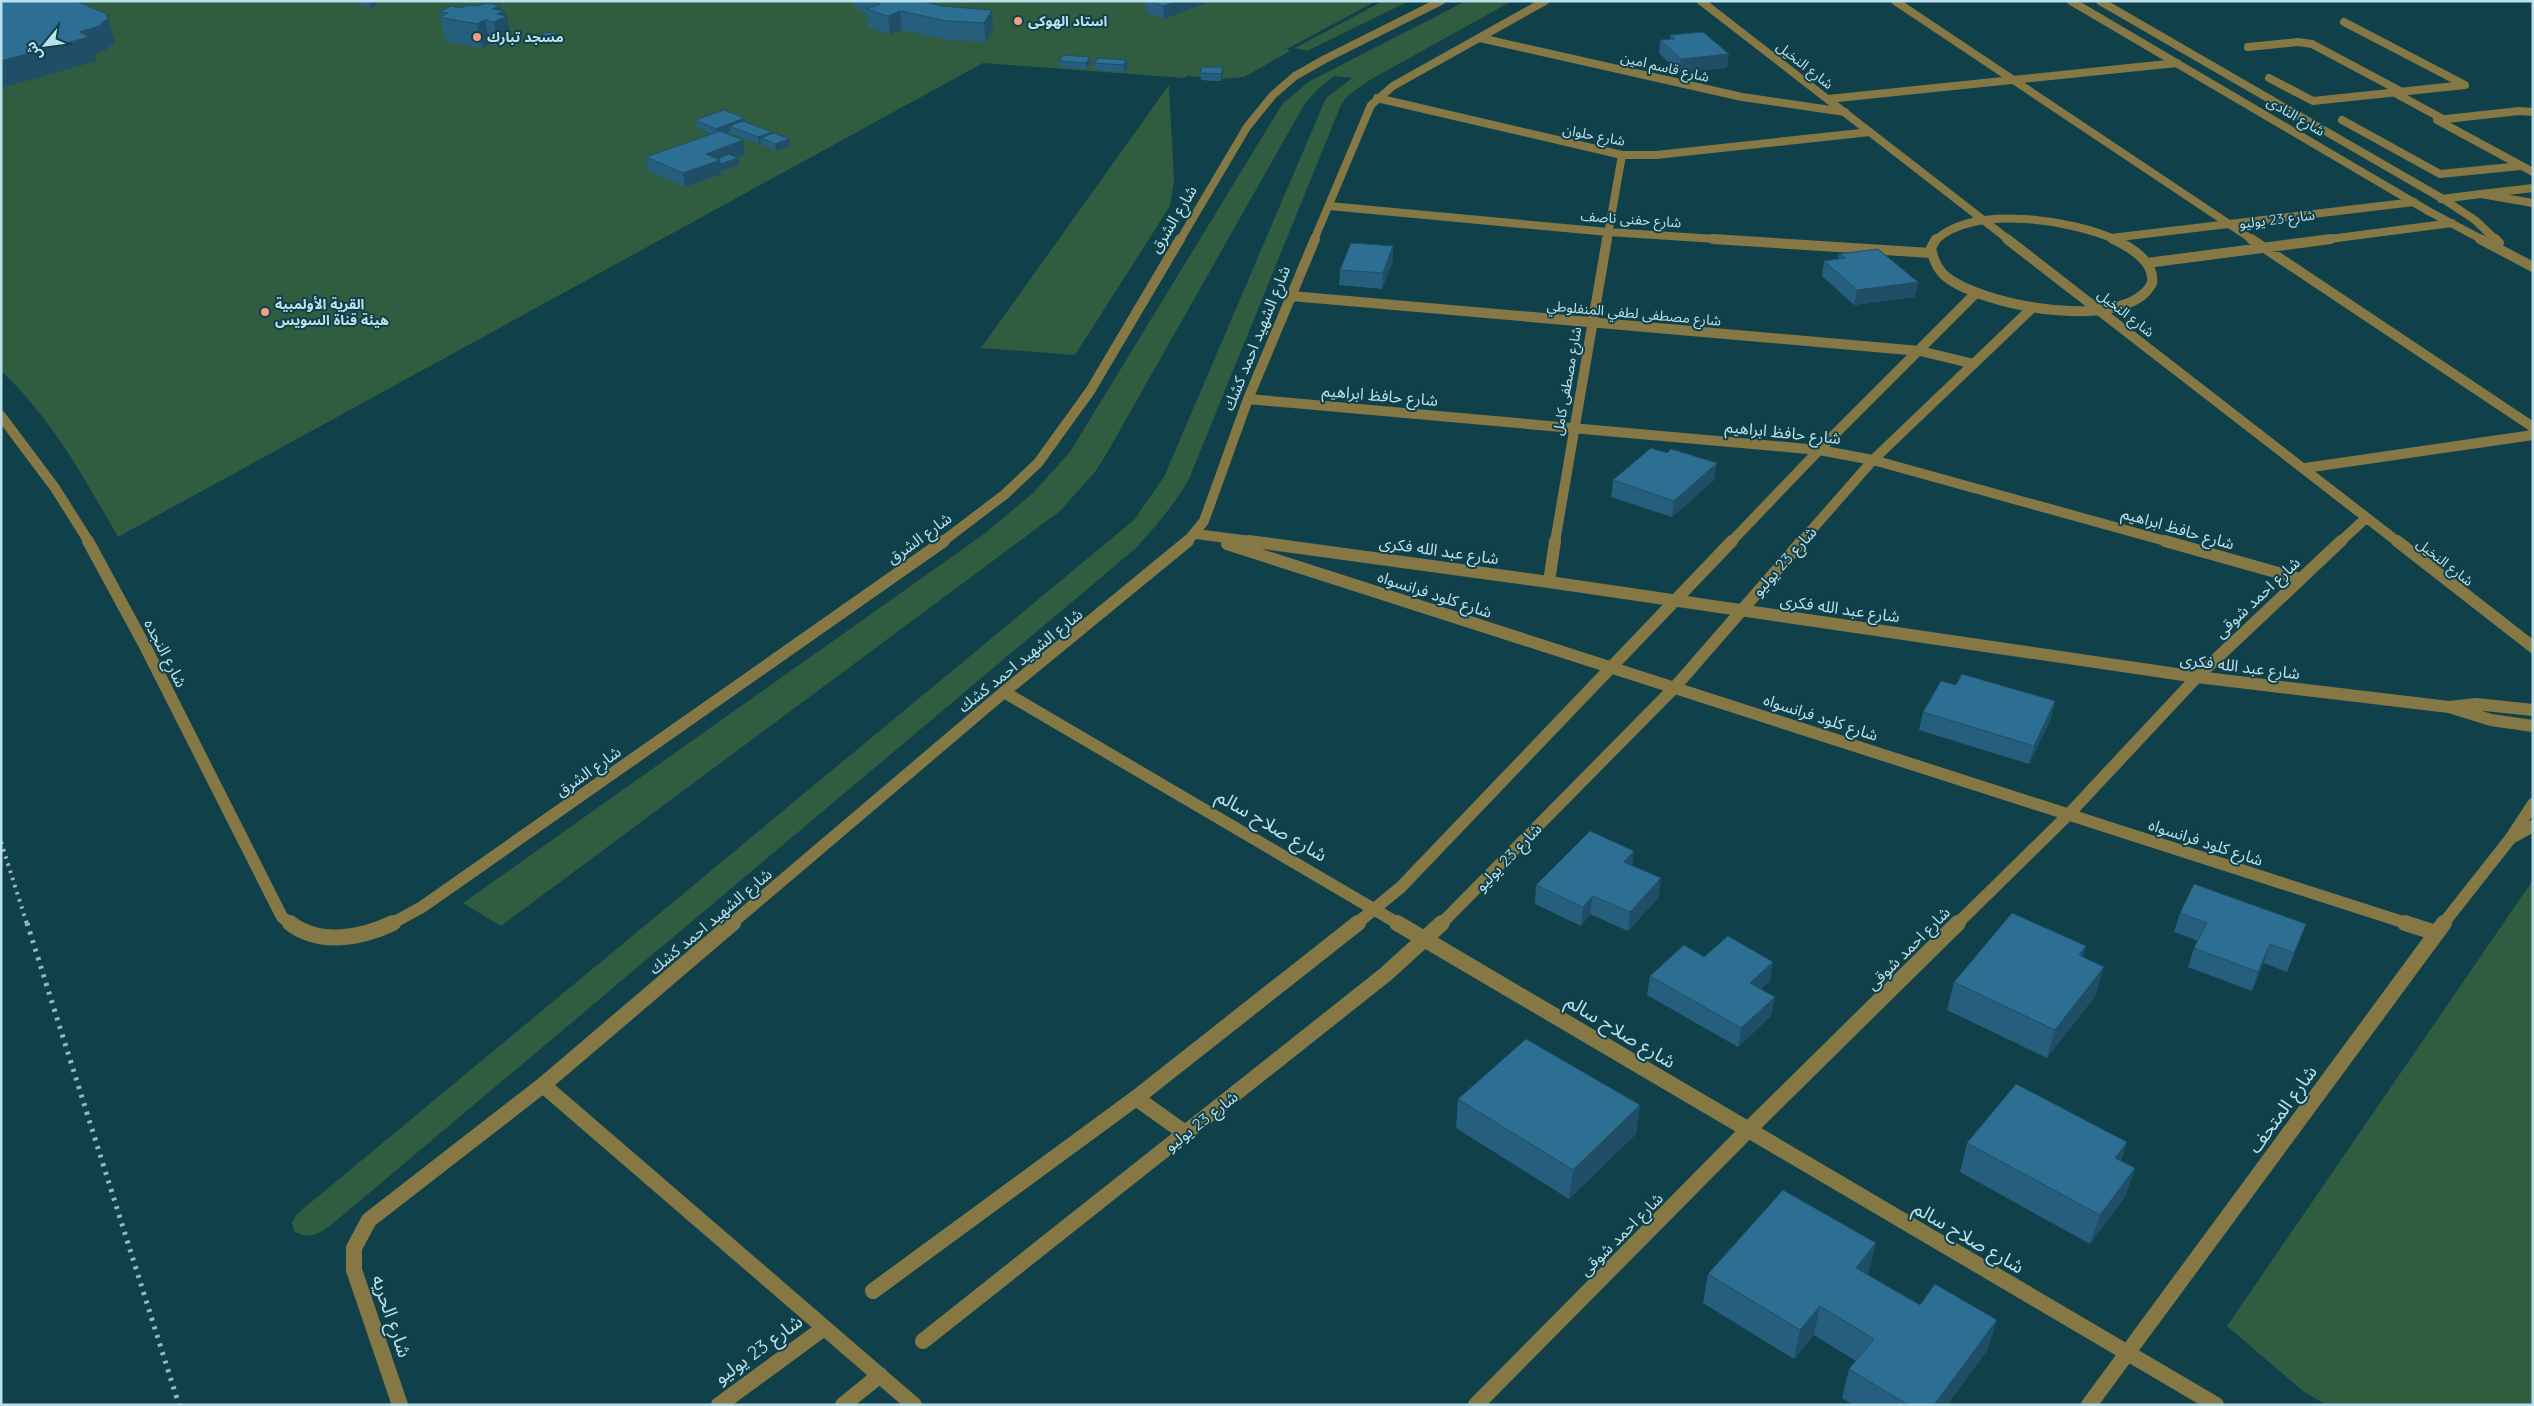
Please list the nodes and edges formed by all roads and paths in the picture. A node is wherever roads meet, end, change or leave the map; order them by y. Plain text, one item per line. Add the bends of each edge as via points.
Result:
1 (1441, 1) edge
2 (1545, 1) edge
3 (1701, 1) edge
4 (1896, 1) edge
5 (2071, 1) edge
6 (2100, 1) edge
7 (2344, 22) dead end
8 (1480, 38) junction
9 (2248, 47) dead end
10 (2200, 60) junction
11 (2176, 63) junction
12 (2270, 78) dead end
13 (2013, 80) junction
14 (2399, 93) junction
15 (1377, 98) junction
16 (1828, 100) junction
17 (2287, 109) junction
18 (1845, 112) junction
19 (2260, 112) junction
20 (2533, 112) edge
21 (2441, 118) junction
22 (2342, 120) dead end
23 (1870, 132) junction
24 (1622, 155) junction
25 (2521, 166) junction
26 (2533, 172) edge
27 (2533, 188) edge
28 (2481, 194) junction
29 (2443, 199) junction
30 (2413, 202) junction
31 (2533, 203) edge
32 (1329, 206) junction
33 (2476, 220) junction
34 (1984, 221) junction
35 (2230, 224) junction
36 (2449, 224) junction
37 (1608, 232) junction
38 (2111, 238) junction
39 (2265, 248) junction
40 (2508, 252) junction
41 (1931, 254) junction
42 (2147, 263) junction
43 (2533, 267) edge
44 (1976, 293) junction
45 (1291, 296) junction
46 (2032, 308) junction
47 (2099, 310) junction
48 (1591, 323) junction
49 (1920, 351) junction
50 (1974, 364) junction
51 (1248, 399) junction
52 (1, 416) edge
53 (2533, 427) edge
54 (1573, 429) junction
55 (2533, 435) edge
56 (1819, 450) junction
57 (1873, 460) junction
58 (2304, 468) junction
59 (2366, 518) junction
60 (1196, 534) junction
61 (2300, 579) junction
62 (1549, 582) junction
63 (1676, 601) junction
64 (1740, 610) junction
65 (2533, 647) edge
66 (1612, 669) junction
67 (2197, 677) junction
68 (1675, 687) junction
69 (1004, 692) junction
70 (2449, 707) junction
71 (2533, 710) edge
72 (2533, 726) edge
73 (2533, 804) edge
74 (2068, 815) junction
75 (2533, 826) edge
76 (2510, 839) junction
77 (1376, 909) junction
78 (282, 917) joint
79 (2436, 933) junction
80 (1425, 938) junction
81 (543, 1085) junction
82 (1136, 1098) junction
83 (1748, 1130) junction
84 (1185, 1133) junction
85 (355, 1240) joint
86 (873, 1291) dead end
87 (824, 1328) junction
88 (923, 1341) dead end
89 (2127, 1353) junction
90 (880, 1375) junction
91 (400, 1405) edge
92 (718, 1405) edge
93 (843, 1405) edge
94 (914, 1405) edge
95 (1476, 1405) edge
96 (2089, 1405) edge
97 (2216, 1405) edge

1 - 78 street, شارع الشرق via 1309,67 1273,95 1247,127 1090,390 1038,463 1004,495 930,551 407,918 369,933 332,937 301,932
2 - 8 street, شارع الشهيد احمد كشك
3 - 16 street, شارع النخيل
4 - 13 street
5 - 11 street, شارع النادى
6 - 10 street, شارع النادى
7 - 14 street via 2465,85
8 - 15 street, شارع الشهيد احمد كشك
8 - 18 street, شارع قاسم امين via 1742,97
9 - 14 street via 2298,42 2312,44
10 - 11 street
10 - 17 street, شارع النادى
11 - 13 street
11 - 19 street, شارع النادى
12 - 14 street via 2313,101
13 - 16 street
13 - 35 street
14 - 21 street
15 - 24 street, شارع حلوان
15 - 32 street, شارع الشهيد احمد كشك via 1366,112
16 - 18 street, شارع النخيل
17 - 19 street
17 - 29 street, شارع النادى
18 - 23 street, شارع النخيل
19 - 30 street, شارع النادى
20 - 21 street
21 - 25 street via 2438,121
22 - 25 street via 2440,174
23 - 24 street, شارع حلوان via 1656,155
23 - 34 street, شارع النخيل
24 - 37 street, شارع مصطفى كامل
25 - 26 street
27 - 28 street, شارع 23 يوليو
28 - 29 street, شارع 23 يوليو
28 - 31 street
29 - 30 street, شارع 23 يوليو
29 - 33 street, شارع النادى
30 - 35 street, شارع 23 يوليو
30 - 36 street, شارع النادى
32 - 37 street, شارع حفنى ناصف
32 - 45 street, شارع الشهيد احمد كشك
33 - 36 street, شارع 23 يوليو
33 - 40 street, شارع النادى
34 - 38 street via 2009,219 2054,223
34 - 41 street via 1962,225 1945,233 1934,242
34 - 47 street, شارع النخيل
35 - 38 street, شارع 23 يوليو
35 - 39 street
36 - 39 street, شارع 23 يوليو
36 - 40 street, شارع النادى
37 - 41 street, شارع حفنى ناصف
37 - 48 street, شارع مصطفى كامل
38 - 42 street
39 - 42 street, شارع 23 يوليو
39 - 53 street
40 - 43 street, شارع النادى
41 - 44 street via 1937,267 1952,281
42 - 47 street via 2153,275 2151,287 2123,305
44 - 46 street
44 - 49 street
45 - 48 street, شارع مصطفى لطفي المنفلوطي
45 - 51 street, شارع الشهيد احمد كشك
46 - 47 street
46 - 50 street, شارع 23 يوليو
47 - 58 street, شارع النخيل
48 - 49 street, شارع مصطفى لطفي المنفلوطي
48 - 54 street, شارع مصطفى كامل
49 - 50 street, شارع مصطفى لطفي المنفلوطي
49 - 56 street
50 - 57 street, شارع 23 يوليو
51 - 54 street, شارع حافظ ابراهيم
51 - 60 street, شارع الشهيد احمد كشك via 1204,521
52 - 78 street, شارع النجده via 59,496 145,644
54 - 56 street, شارع حافظ ابراهيم
54 - 62 street, شارع مصطفى كامل
55 - 58 street
56 - 57 street, شارع حافظ ابراهيم
56 - 63 street
57 - 61 street, شارع حافظ ابراهيم
57 - 64 street, شارع 23 يوليو
58 - 59 street, شارع النخيل
59 - 61 street, شارع احمد شوقى
59 - 65 street, شارع النخيل
60 - 62 street, شارع عبد الله فكرى
60 - 66 street, شارع كلود فرانسواه
60 - 69 street, شارع الشهيد احمد كشك
61 - 67 street, شارع احمد شوقى
62 - 63 street, شارع عبد الله فكرى
63 - 64 street, شارع عبد الله فكرى
63 - 66 street
64 - 67 street, شارع عبد الله فكرى
64 - 68 street, شارع 23 يوليو
66 - 68 street, شارع كلود فرانسواه
66 - 77 street
67 - 70 street, شارع عبد الله فكرى
67 - 74 street, شارع احمد شوقى
68 - 74 street, شارع كلود فرانسواه
68 - 80 street, شارع 23 يوليو
69 - 77 street, شارع صلاح سالم
69 - 81 street, شارع الشهيد احمد كشك
70 - 71 street, شارع عبد الله فكرى via 2476,704
70 - 72 street, شارع عبد الله فكرى via 2491,720
73 - 76 street, شارع المتحف
74 - 79 street, شارع كلود فرانسواه
74 - 83 street, شارع احمد شوقى
75 - 76 street, شارع المتحف
76 - 79 street, شارع المتحف
77 - 80 street, شارع صلاح سالم
77 - 82 street
79 - 89 street, شارع المتحف
80 - 83 street, شارع صلاح سالم
80 - 84 street, شارع 23 يوليو via 1386,974
81 - 85 street, شارع الشهيد احمد كشك via 386,1204
81 - 87 street
82 - 84 street
82 - 86 street
83 - 89 street, شارع صلاح سالم
83 - 95 street, شارع احمد شوقى
84 - 88 street, شارع 23 يوليو
85 - 91 street, شارع الحريه via 352,1259 356,1279
87 - 90 street
87 - 92 street, شارع 23 يوليو
89 - 96 street, شارع المتحف
89 - 97 street, شارع صلاح سالم
90 - 93 street
90 - 94 street

